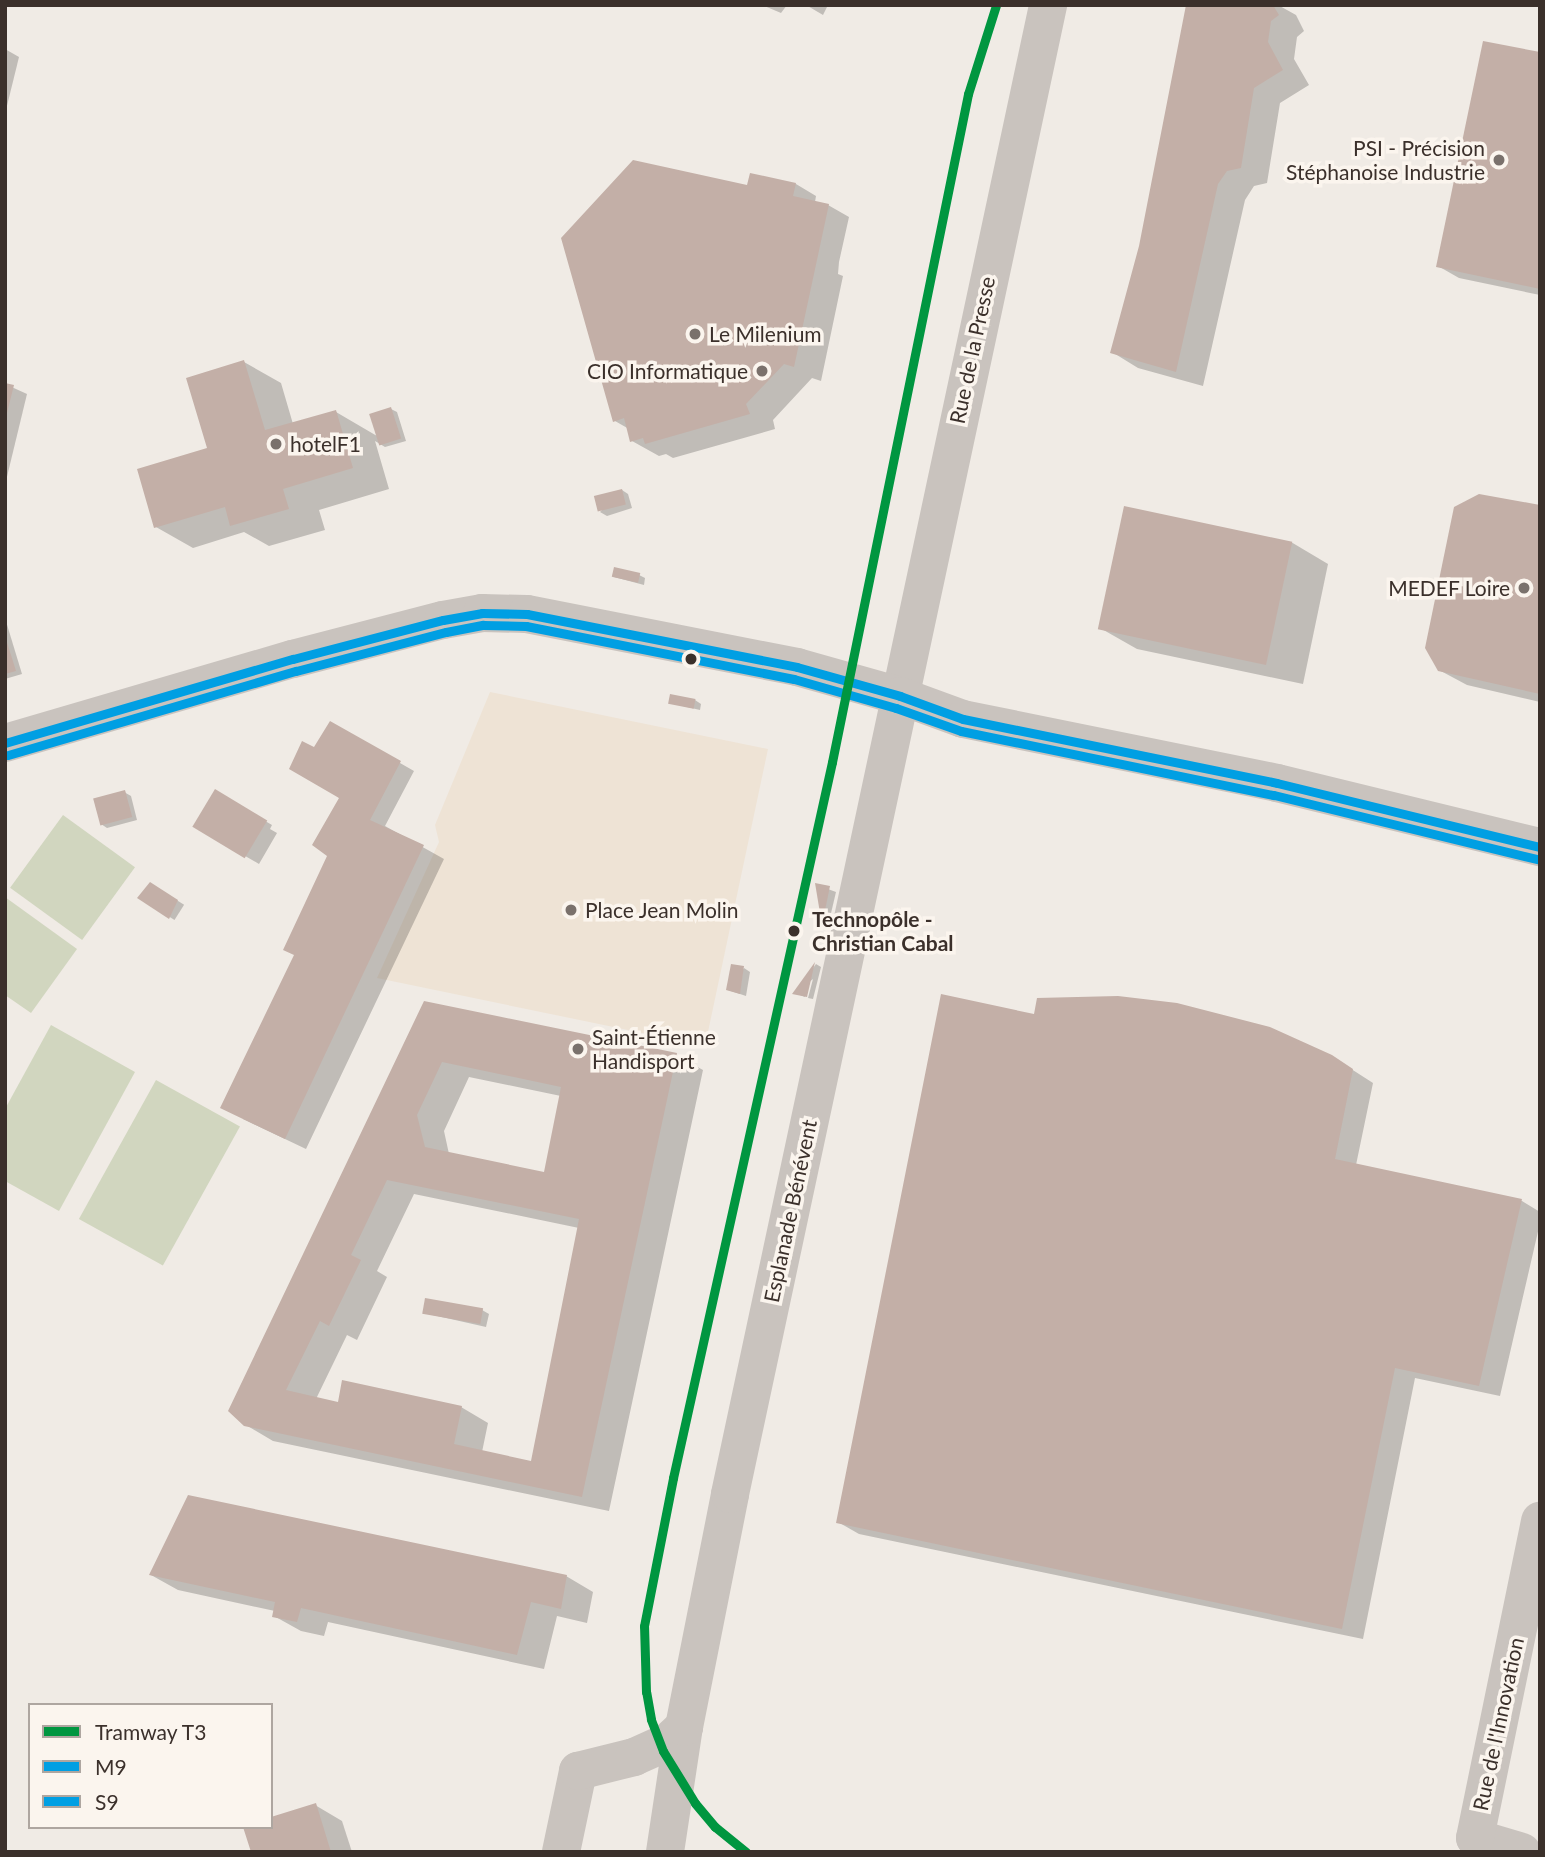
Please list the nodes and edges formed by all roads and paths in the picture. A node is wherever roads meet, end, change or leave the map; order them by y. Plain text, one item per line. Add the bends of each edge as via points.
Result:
1 (1048, 5) edge
2 (900, 696) junction
3 (5, 743) edge
4 (1540, 847) edge
5 (1540, 1521) edge
6 (684, 1727) junction
7 (561, 1852) edge
8 (665, 1852) edge
9 (1522, 1852) edge

1 - 2 street, Rue de la Presse
2 - 3 street via 786,665 527,614 482,613 293,659
2 - 4 street via 963,719 1277,783
2 - 6 street, Esplanade Bénévent
5 - 9 street, Rue de l'Innovation via 1475,1838
6 - 7 street via 668,1742 634,1757 578,1771
6 - 8 street, Esplanade Bénévent

